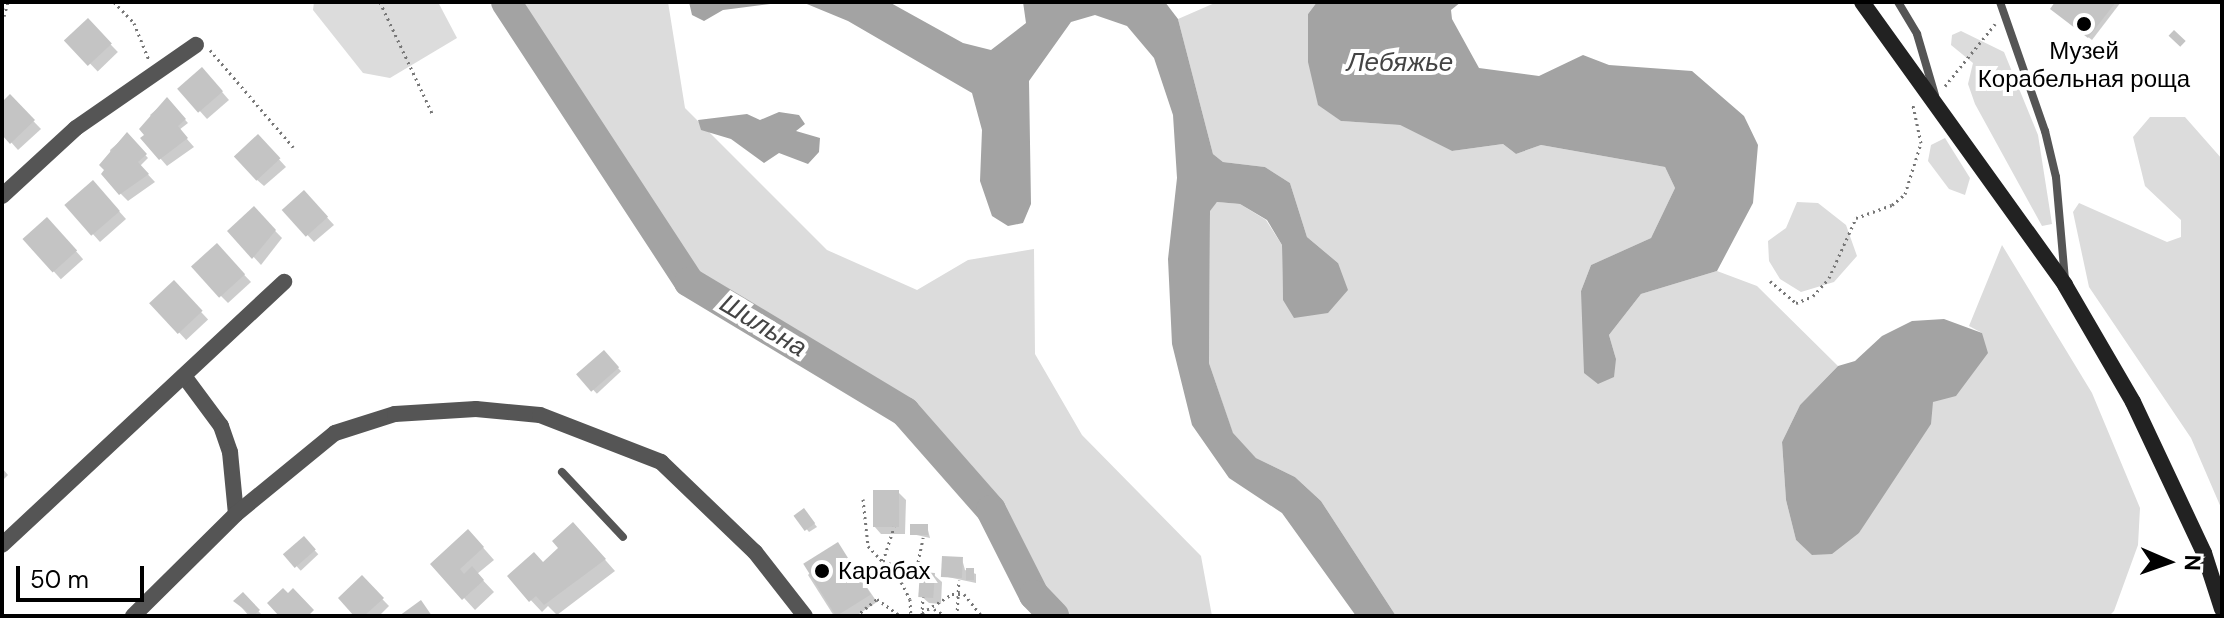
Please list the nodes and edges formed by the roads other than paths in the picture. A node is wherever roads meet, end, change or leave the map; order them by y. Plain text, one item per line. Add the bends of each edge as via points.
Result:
1 (1862, 2) edge
2 (1898, 2) edge
3 (2001, 6) edge
4 (196, 45) road end
5 (1936, 100) junction
6 (2, 196) edge
7 (284, 282) dead end
8 (2065, 285) junction
9 (184, 376) junction
10 (562, 472) dead end
11 (236, 514) junction
12 (623, 537) dead end
13 (2, 545) edge
14 (2222, 609) edge
15 (133, 616) edge
16 (805, 616) edge

1 - 5 street
2 - 5 lane via 1917,34
3 - 8 lane via 2056,177
4 - 6 street via 76,128
5 - 8 street
7 - 9 street
8 - 14 street via 2133,402 2204,553
9 - 11 street via 221,426 230,452
9 - 13 street
10 - 12 lane
11 - 15 street
11 - 16 street via 313,449 364,421 433,409 540,415 661,462 755,552

